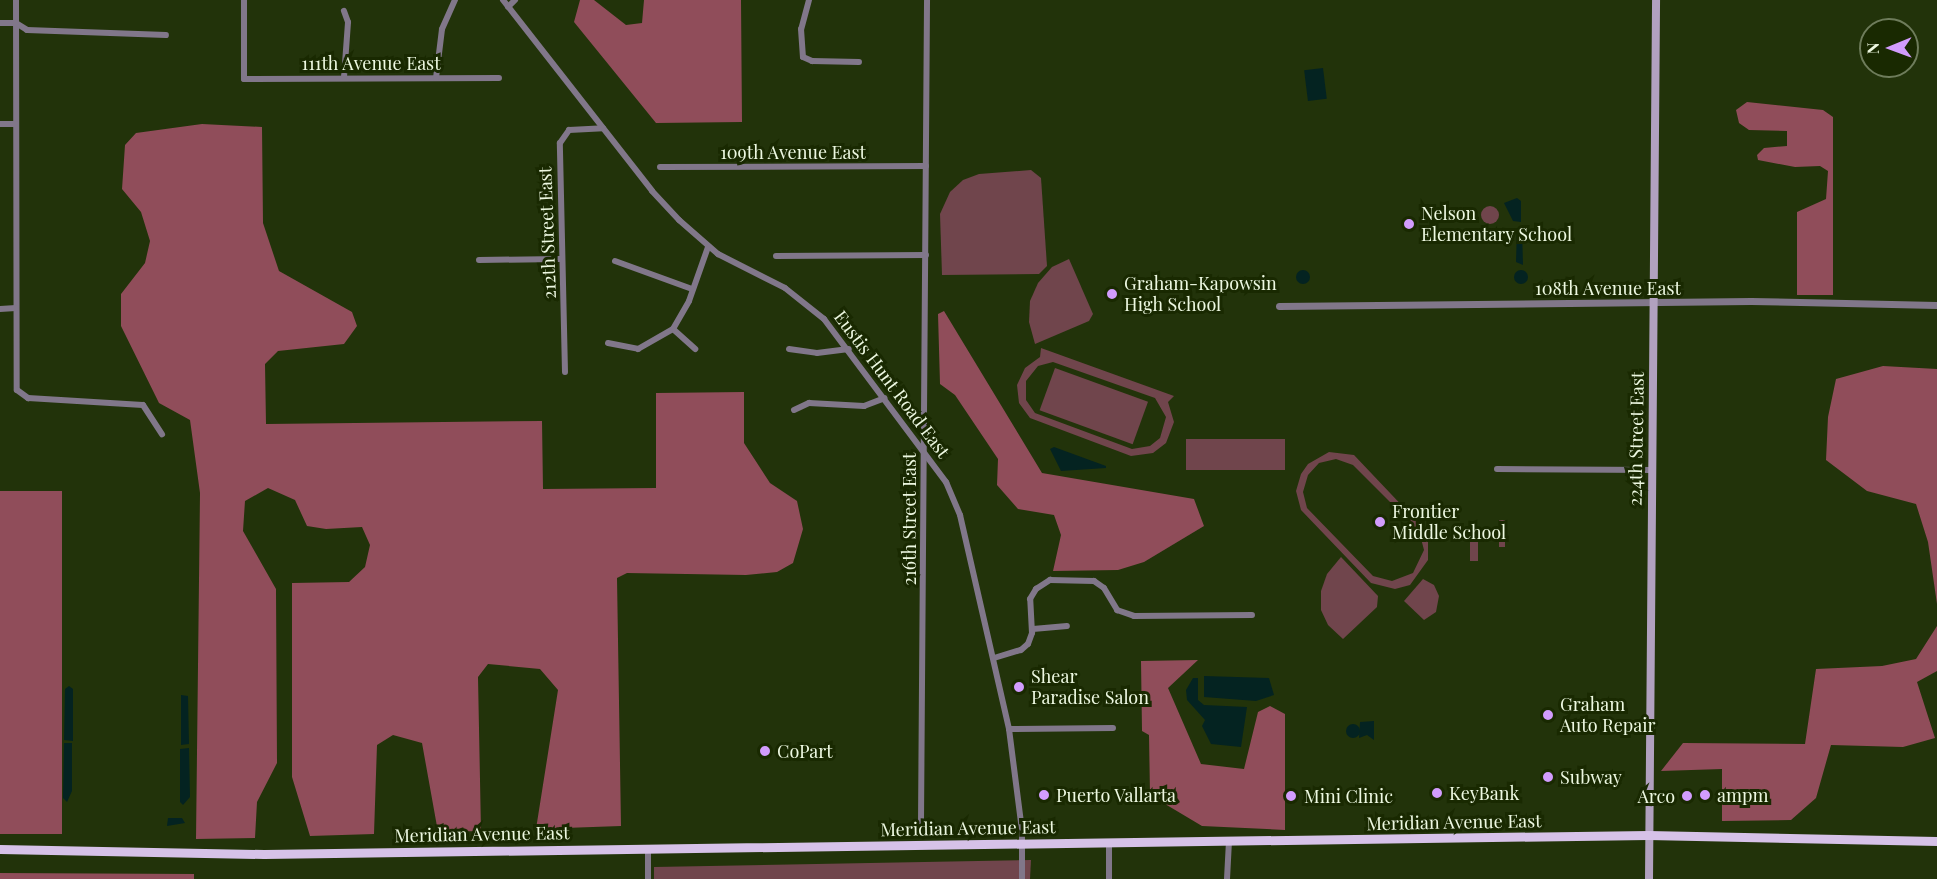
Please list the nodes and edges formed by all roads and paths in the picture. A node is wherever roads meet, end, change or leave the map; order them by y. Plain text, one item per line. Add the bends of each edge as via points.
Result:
1 (16, 0) edge
2 (244, 0) edge
3 (455, 0) edge
4 (503, 0) edge
5 (515, 0) edge
6 (809, 0) edge
7 (927, 0) edge
8 (1656, 0) edge
9 (508, 7) junction
10 (344, 11) dead end
11 (0, 23) edge
12 (16, 23) junction
13 (166, 35) dead end
14 (859, 62) dead end
15 (344, 78) junction
16 (436, 78) junction
17 (499, 78) dead end
18 (0, 124) edge
19 (16, 124) junction
20 (603, 128) junction
21 (926, 166) junction
22 (660, 167) dead end
23 (708, 247) junction
24 (926, 255) junction
25 (776, 256) dead end
26 (560, 259) junction
27 (479, 260) dead end
28 (615, 261) dead end
29 (692, 289) junction
30 (1654, 304) junction
31 (1937, 305) edge
32 (1279, 306) dead end
33 (16, 308) junction
34 (0, 309) edge
35 (674, 328) junction
36 (608, 343) dead end
37 (695, 349) dead end
38 (789, 349) dead end
39 (849, 349) junction
40 (565, 372) dead end
41 (885, 398) junction
42 (794, 410) dead end
43 (162, 434) dead end
44 (924, 451) junction
45 (1497, 469) dead end
46 (1653, 470) junction
47 (1251, 615) dead end
48 (1067, 626) dead end
49 (1033, 629) junction
50 (994, 658) junction
51 (1113, 728) dead end
52 (1009, 729) junction
53 (921, 822) dead end
54 (1648, 835) junction
55 (1937, 841) edge
56 (1229, 842) junction
57 (1022, 843) junction
58 (1108, 843) junction
59 (0, 849) edge
60 (648, 849) junction
61 (648, 879) edge
62 (1022, 879) edge
63 (1109, 879) edge
64 (1227, 879) edge
65 (1648, 879) edge

1 - 12 street
2 - 15 street, 111th Avenue East via 244,79
3 - 16 street via 442,29
4 - 9 street, Eustis Hunt Road East
5 - 9 street
6 - 14 street via 801,29 803,57 812,61
7 - 21 street, 216th Street East
8 - 30 main road, 224th Street East
9 - 20 street, Eustis Hunt Road East
10 - 15 street via 348,22
11 - 12 street
12 - 13 street via 27,30
12 - 19 street
15 - 16 street, 111th Avenue East
16 - 17 street, 111th Avenue East
18 - 19 street
19 - 33 street
20 - 23 street, Eustis Hunt Road East via 652,191
20 - 26 street, 212th Street East via 569,130 562,137
21 - 22 street, 109th Avenue East
21 - 24 street, 216th Street East
23 - 29 street
23 - 39 street, Eustis Hunt Road East via 800,297
24 - 25 street
24 - 44 street, 216th Street East
26 - 27 street
26 - 40 street, 212th Street East via 566,310
28 - 29 street
29 - 35 street
30 - 31 street, 108th Avenue East via 1751,301
30 - 32 street, 108th Avenue East
30 - 46 main road, 224th Street East
33 - 34 street
33 - 43 street via 19,395 136,403 147,409
35 - 36 street via 638,349
35 - 37 street
38 - 39 street via 817,353
39 - 41 street, Eustis Hunt Road East
41 - 42 street via 864,406 808,403
41 - 44 street, Eustis Hunt Road East
44 - 50 street, Eustis Hunt Road East via 946,482 960,515
44 - 53 street, 216th Street East
45 - 46 street
46 - 54 main road, 224th Street East
47 - 49 street via 1127,615 1113,605 1100,584 1050,580 1036,589 1029,606
48 - 49 street
49 - 50 street via 1028,644 1021,650
50 - 52 street, Eustis Hunt Road East
51 - 52 street
52 - 57 street, Eustis Hunt Road East
54 - 55 main road, Meridian Avenue East
54 - 56 main road, Meridian Avenue East
54 - 65 main road, 224th Street East
56 - 58 main road, Meridian Avenue East
56 - 64 street
57 - 58 main road, Meridian Avenue East
57 - 60 main road, Meridian Avenue East
57 - 62 street, Eustis Hunt Road East
58 - 63 street
59 - 60 main road, Meridian Avenue East via 252,854
60 - 61 street

